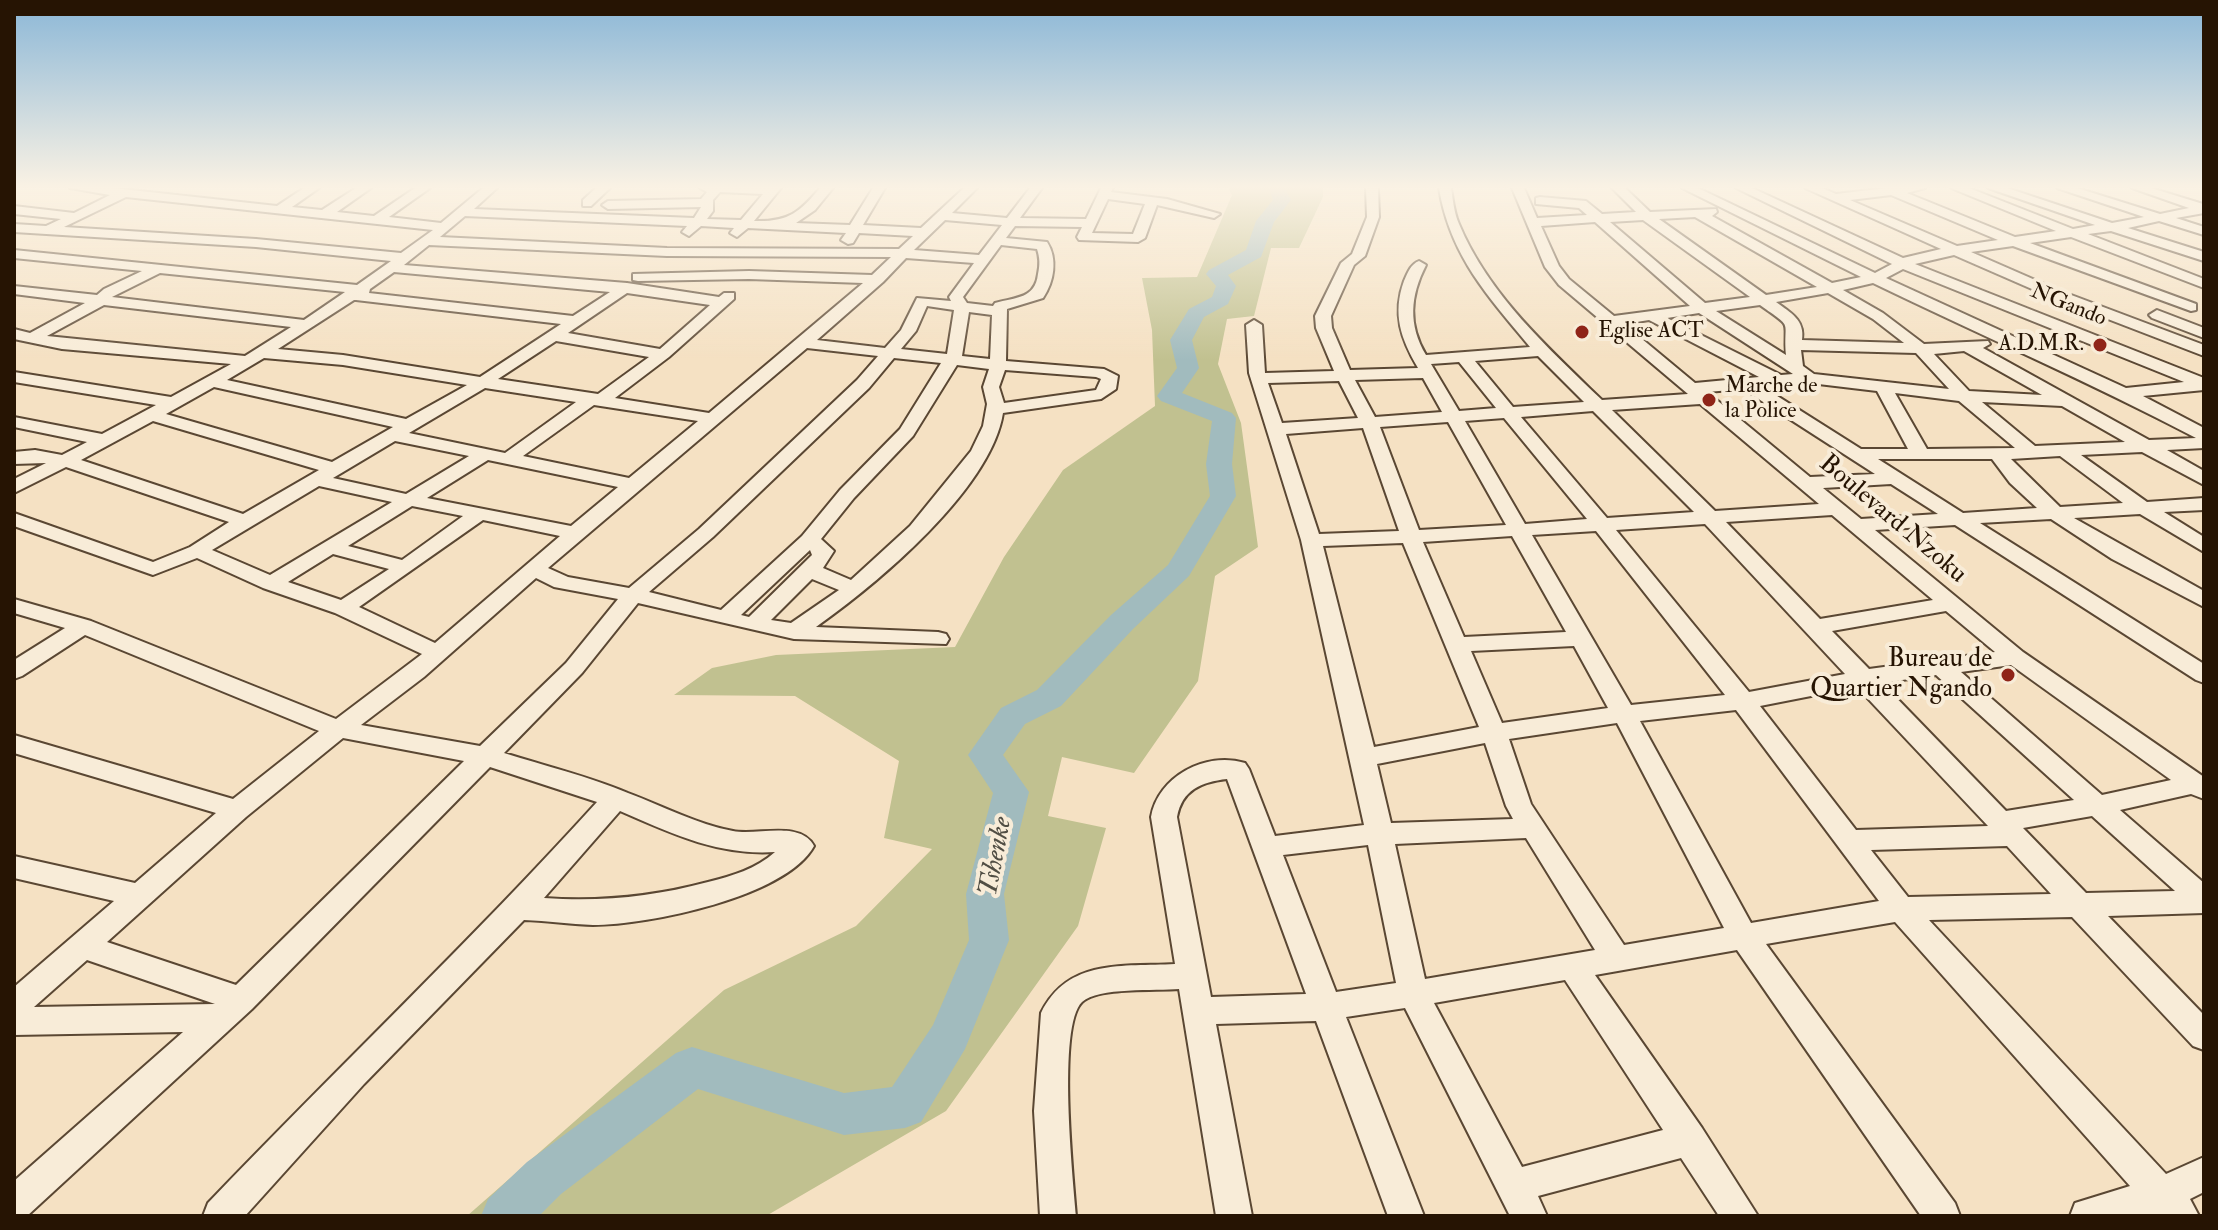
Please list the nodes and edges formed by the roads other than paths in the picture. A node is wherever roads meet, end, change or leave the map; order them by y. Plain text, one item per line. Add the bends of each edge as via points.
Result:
1 (273, 245) edge
2 (422, 245) edge
3 (524, 245) edge
4 (674, 245) edge
5 (728, 245) edge
6 (845, 245) edge
7 (909, 245) edge
8 (995, 245) edge
9 (1042, 245) edge
10 (1362, 245) edge
11 (1463, 245) edge
12 (1545, 245) edge
13 (1629, 245) edge
14 (1688, 245) edge
15 (1755, 245) edge
16 (1804, 245) edge
17 (1862, 245) edge
18 (1939, 245) edge
19 (1986, 245) edge
20 (2025, 245) edge
21 (2101, 245) edge
22 (2168, 245) edge
23 (766, 251) junction
24 (822, 251) junction
25 (1952, 251) junction
26 (667, 252) junction
27 (724, 252) junction
28 (842, 252) junction
29 (900, 253) junction
30 (14, 254) edge
31 (2204, 257) edge
32 (984, 260) junction
33 (91, 263) junction
34 (399, 263) junction
35 (1901, 263) junction
36 (1419, 265) dead end
37 (161, 268) junction
38 (749, 275) junction
39 (804, 276) junction
40 (638, 277) junction
41 (1874, 278) junction
42 (878, 279) junction
43 (2204, 284) edge
44 (625, 288) junction
45 (1831, 289) junction
46 (14, 290) edge
47 (30, 291) junction
48 (360, 293) junction
49 (1766, 300) junction
50 (100, 301) junction
51 (722, 302) junction
52 (962, 306) junction
53 (2198, 306) edge
54 (1704, 310) junction
55 (1000, 312) junction
56 (2157, 315) junction
57 (1654, 317) junction
58 (576, 321) junction
59 (1611, 321) junction
60 (2128, 321) junction
61 (309, 325) junction
62 (1254, 325) dead end
63 (2077, 333) junction
64 (2204, 333) edge
65 (14, 334) edge
66 (555, 336) junction
67 (32, 338) junction
68 (802, 343) junction
69 (2010, 343) junction
70 (1793, 345) junction
71 (1969, 347) junction
72 (1921, 349) junction
73 (1542, 351) junction
74 (2204, 351) edge
75 (663, 354) junction
76 (891, 354) junction
77 (257, 357) junction
78 (1463, 357) junction
79 (953, 360) junction
80 (998, 365) junction
81 (1426, 366) junction
82 (1795, 366) junction
83 (1344, 375) junction
84 (14, 377) edge
85 (1259, 378) junction
86 (1810, 378) junction
87 (1777, 380) junction
88 (214, 382) junction
89 (483, 382) junction
90 (1747, 384) junction
91 (2204, 384) edge
92 (1884, 388) junction
93 (1699, 393) junction
94 (2124, 393) junction
95 (1964, 396) junction
96 (598, 399) junction
97 (2063, 401) junction
98 (173, 403) junction
99 (1598, 407) junction
100 (996, 409) junction
101 (1510, 413) junction
102 (151, 415) junction
103 (1455, 417) junction
104 (716, 419) junction
105 (14, 422) edge
106 (1370, 424) junction
107 (1277, 429) junction
108 (400, 430) junction
109 (2204, 435) edge
110 (103, 440) junction
111 (2204, 443) edge
112 (2146, 446) junction
113 (2065, 451) junction
114 (2031, 452) junction
115 (487, 453) junction
116 (1859, 454) junction
117 (1997, 454) junction
118 (1921, 455) junction
119 (14, 458) edge
120 (508, 459) junction
121 (66, 461) junction
122 (326, 475) junction
123 (1896, 478) junction
124 (2204, 479) edge
125 (1806, 483) junction
126 (634, 485) junction
127 (14, 487) edge
128 (409, 502) junction
129 (2204, 504) edge
130 (2143, 508) junction
131 (1838, 509) junction
132 (481, 512) junction
133 (2053, 514) junction
134 (1711, 518) junction
135 (1960, 518) junction
136 (14, 519) edge
137 (245, 521) junction
138 (1601, 525) junction
139 (1857, 525) junction
140 (1518, 530) junction
141 (575, 533) junction
142 (1411, 537) junction
143 (809, 540) junction
144 (1311, 540) junction
145 (2204, 546) edge
146 (333, 548) junction
147 (197, 551) junction
148 (406, 567) junction
149 (535, 570) junction
150 (809, 570) junction
151 (271, 583) junction
152 (854, 589) junction
153 (633, 595) junction
154 (2204, 600) edge
155 (1951, 603) junction
156 (14, 606) edge
157 (343, 608) junction
158 (727, 616) junction
159 (754, 625) junction
160 (83, 626) junction
161 (1814, 627) junction
162 (794, 632) junction
163 (938, 639) dead end
164 (1581, 639) junction
165 (1457, 644) junction
166 (438, 653) junction
167 (2015, 657) junction
168 (1941, 667) junction
169 (14, 671) edge
170 (2204, 675) edge
171 (1862, 678) junction
172 (1745, 701) junction
173 (1624, 714) junction
174 (338, 729) junction
175 (1494, 733) junction
176 (14, 744) edge
177 (485, 756) junction
178 (1363, 758) junction
179 (2199, 787) edge
180 (616, 798) junction
181 (2095, 806) junction
182 (237, 810) junction
183 (1531, 828) junction
184 (2006, 829) junction
185 (1378, 834) junction
186 (1849, 840) junction
187 (1266, 847) junction
188 (14, 867) edge
189 (138, 895) junction
190 (2204, 901) edge
191 (2080, 905) junction
192 (518, 908) junction
193 (1901, 909) junction
194 (1744, 937) junction
195 (82, 946) junction
196 (1616, 958) junction
197 (1573, 967) junction
198 (1191, 976) junction
199 (1413, 994) junction
200 (14, 1006) edge
201 (1324, 1007) junction
202 (231, 1009) junction
203 (1197, 1011) junction
204 (14, 1021) edge
205 (2204, 1036) edge
206 (1690, 1139) junction
207 (2204, 1174) edge
208 (1521, 1201) edge
209 (14, 1204) edge
210 (2171, 1205) edge
211 (221, 1216) edge
212 (1058, 1216) edge
213 (1234, 1216) edge
214 (1406, 1216) edge
215 (1740, 1216) edge
216 (1942, 1216) edge
217 (2088, 1216) edge

1 - 34 street
2 - 34 street
3 - 26 street
4 - 26 street
5 - 27 street
6 - 28 street
7 - 29 street
8 - 32 street
9 - 55 street via 1045,285 1027,301 1000,306
10 - 83 street via 1322,317
11 - 73 street via 1478,274
12 - 59 street, Boulevard Nzoku via 1557,275
13 - 54 street
14 - 49 street
15 - 45 street
16 - 41 street
17 - 35 street, NGando
18 - 25 street
19 - 25 street
20 - 53 street
21 - 43 street
22 - 31 street
23 - 24 street
23 - 27 street
23 - 38 street
24 - 28 street
24 - 39 street
25 - 35 street
25 - 60 street
26 - 27 street
26 - 40 street
28 - 29 street
29 - 32 street
29 - 42 street
30 - 33 street
32 - 52 street via 956,297
33 - 37 street
33 - 47 street
34 - 44 street
34 - 48 street
35 - 41 street
35 - 63 street, NGando
36 - 81 street via 1403,319
37 - 48 street
37 - 50 street
38 - 39 street
38 - 40 street
38 - 51 street
39 - 42 street
40 - 44 street
41 - 45 street
41 - 69 street
42 - 68 street
44 - 51 street
44 - 58 street
45 - 49 street
45 - 72 street
46 - 47 street
47 - 50 street
48 - 58 street
48 - 61 street
49 - 54 street
49 - 70 street via 1795,325
50 - 61 street
50 - 67 street
51 - 75 street
52 - 55 street
52 - 76 street via 922,301
52 - 79 street
53 - 56 street
54 - 57 street
54 - 82 street
55 - 80 street
56 - 60 street
56 - 64 street
57 - 59 street
57 - 87 street
58 - 66 street
59 - 93 street, Boulevard Nzoku
60 - 63 street
60 - 74 street
61 - 77 street
62 - 85 street
63 - 69 street
63 - 91 street, NGando
65 - 67 street
66 - 75 street
66 - 89 street
67 - 77 street
68 - 76 street
68 - 104 street
69 - 71 street
69 - 94 street
70 - 72 street
70 - 82 street
71 - 72 street
71 - 97 street
72 - 95 street
73 - 78 street
73 - 99 street
75 - 96 street
76 - 79 street
76 - 153 street via 786,459
77 - 88 street
77 - 89 street via 343,360
78 - 81 street
78 - 101 street
79 - 80 street
79 - 143 street via 904,436
80 - 100 street via 991,387
80 - 100 street via 1098,372 1110,380 1101,394
81 - 83 street
81 - 103 street
82 - 86 street
83 - 85 street
83 - 106 street
84 - 98 street
85 - 107 street
86 - 87 street
86 - 92 street
87 - 90 street
88 - 98 street
88 - 108 street
89 - 96 street
89 - 108 street
90 - 93 street
90 - 116 street
91 - 94 street
92 - 95 street
92 - 118 street
93 - 99 street
93 - 125 street, Boulevard Nzoku
94 - 109 street
95 - 97 street
95 - 114 street
96 - 104 street
96 - 120 street
97 - 112 street
98 - 102 street
99 - 101 street
99 - 134 street
100 - 152 street via 975,462
101 - 103 street
101 - 138 street
102 - 110 street
102 - 122 street
103 - 106 street
103 - 140 street
104 - 126 street
105 - 110 street
106 - 107 street
106 - 142 street
107 - 144 street
108 - 115 street
108 - 122 street
110 - 121 street
111 - 112 street
112 - 113 street
112 - 124 street
113 - 114 street
113 - 130 street
114 - 117 street
115 - 120 street
115 - 128 street
116 - 118 street
116 - 123 street
117 - 118 street
117 - 133 street
119 - 121 street
120 - 126 street
121 - 127 street
121 - 137 street
122 - 128 street
122 - 137 street
123 - 125 street
123 - 135 street
125 - 131 street, Boulevard Nzoku
126 - 141 street
128 - 132 street
128 - 146 street
129 - 130 street
130 - 133 street
130 - 145 street
131 - 134 street
131 - 139 street, Boulevard Nzoku
132 - 141 street
132 - 148 street
133 - 135 street
133 - 154 street
134 - 138 street
134 - 161 street
135 - 139 street
135 - 170 street
136 - 147 street via 150,569
137 - 147 street
138 - 140 street
138 - 172 street
139 - 155 street, Boulevard Nzoku
140 - 142 street
140 - 164 street
141 - 149 street
142 - 144 street
142 - 165 street
143 - 150 street via 824,551
143 - 158 street
144 - 178 street
146 - 148 street
146 - 151 street
147 - 151 street
148 - 157 street
149 - 153 street via 562,582
149 - 166 street
150 - 152 street
150 - 159 street
151 - 157 street
152 - 162 street
153 - 158 street
153 - 177 street via 574,668
155 - 161 street
155 - 167 street, Boulevard Nzoku
156 - 160 street
157 - 166 street
158 - 159 street
159 - 162 street
160 - 169 street
160 - 174 street
161 - 171 street
162 - 163 street
164 - 165 street
164 - 173 street
165 - 175 street
166 - 174 street
167 - 168 street
167 - 179 street, Boulevard Nzoku
168 - 171 street
168 - 181 street
171 - 172 street
171 - 184 street
172 - 173 street
172 - 186 street
173 - 175 street
173 - 194 street
174 - 177 street
174 - 182 street
175 - 178 street
175 - 183 street
176 - 182 street
177 - 180 street
177 - 202 street
178 - 185 street
179 - 181 street
180 - 192 street
180 - 192 street via 730,841 790,841 800,846 777,867 745,883 658,907 594,913
181 - 184 street
181 - 190 street
182 - 189 street
183 - 185 street
183 - 196 street
184 - 186 street
184 - 191 street
185 - 187 street
185 - 199 street
186 - 193 street
187 - 198 street via 1236,769 1197,773 1169,796 1164,817
187 - 201 street
188 - 189 street
189 - 195 street
190 - 191 street
191 - 193 street
191 - 205 street
192 - 211 street
193 - 194 street
193 - 210 street
194 - 196 street
194 - 216 street
195 - 200 street
195 - 202 street
196 - 197 street
197 - 199 street
197 - 206 street
198 - 203 street
198 - 212 street via 1096,981 1072,992 1057,1013 1051,1111
199 - 201 street
199 - 208 street
201 - 203 street
201 - 214 street
202 - 204 street
202 - 209 street
203 - 213 street
206 - 208 street
206 - 215 street
207 - 210 street
210 - 217 street

